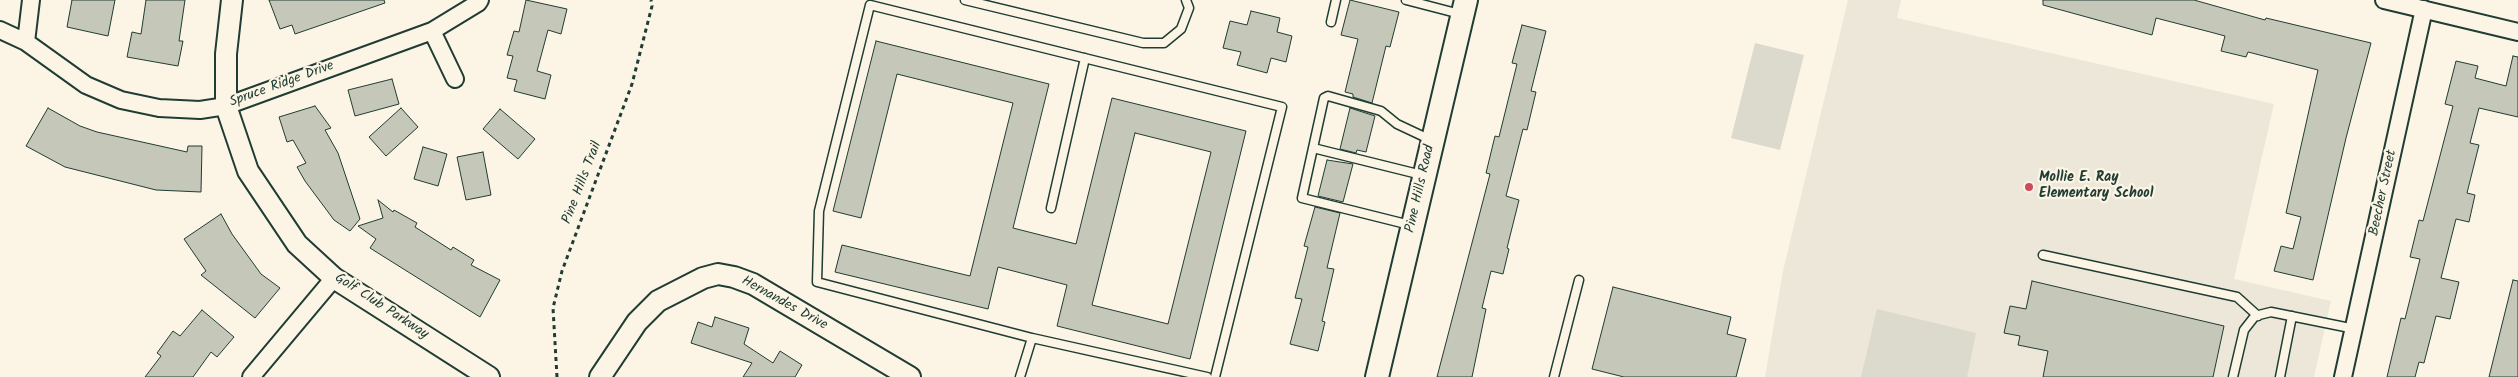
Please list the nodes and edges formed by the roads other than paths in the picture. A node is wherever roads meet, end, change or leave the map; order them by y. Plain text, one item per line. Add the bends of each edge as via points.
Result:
1 (31, 0) edge
2 (232, 0) edge
3 (480, 0) edge
4 (965, 0) edge
5 (1186, 0) edge
6 (1336, 0) edge
7 (1406, 0) edge
8 (2384, 0) edge
9 (1464, 7) edge
10 (2424, 9) junction
11 (1331, 22) dead end
12 (0, 30) edge
13 (432, 31) junction
14 (2518, 32) edge
15 (26, 42) junction
16 (1085, 58) junction
17 (455, 79) dead end
18 (226, 106) junction
19 (1433, 141) junction
20 (1313, 148) junction
21 (1424, 176) junction
22 (1051, 208) dead end
23 (1412, 226) junction
24 (2043, 255) dead end
25 (334, 278) junction
26 (1579, 280) dead end
27 (2258, 316) junction
28 (2292, 316) junction
29 (2355, 329) junction
30 (1032, 338) junction
31 (251, 377) edge
32 (489, 377) edge
33 (600, 377) edge
34 (910, 377) edge
35 (1020, 377) edge
36 (1207, 377) edge
37 (1215, 377) edge
38 (1376, 377) edge
39 (1554, 377) edge
40 (2233, 377) edge
41 (2280, 377) edge
42 (2343, 377) edge

1 - 15 street
2 - 18 street, Golf Club Parkway via 226,54
3 - 13 street, Spruce Ridge Drive
4 - 5 lane via 1143,43 1164,43 1181,30 1188,8
6 - 11 lane
7 - 9 lane
8 - 10 street
9 - 19 main road, Pine Hills Road
10 - 14 street
10 - 29 street, Beecher Street
12 - 15 street, Spruce Ridge Drive
13 - 17 street
13 - 18 street, Spruce Ridge Drive
15 - 18 street, Spruce Ridge Drive via 86,85 121,100 159,108 200,110
16 - 22 lane
16 - 30 lane via 870,5 818,211 817,282
16 - 37 lane via 1282,108
18 - 25 street, Golf Club Parkway via 248,172 297,244
19 - 20 lane via 1396,124 1381,111 1328,96 1324,98
19 - 21 main road, Pine Hills Road
20 - 21 lane
20 - 23 lane via 1302,198
21 - 23 main road, Pine Hills Road
23 - 38 main road, Pine Hills Road
24 - 27 lane via 2237,297
25 - 31 street
25 - 32 street, Golf Club Parkway
26 - 39 lane
27 - 28 lane via 2271,312
27 - 40 lane via 2244,330
28 - 29 lane
28 - 41 lane
29 - 42 street, Beecher Street
30 - 35 lane
30 - 36 lane
33 - 34 street, Hernandes Drive via 637,322 658,301 703,278 718,274 753,284

